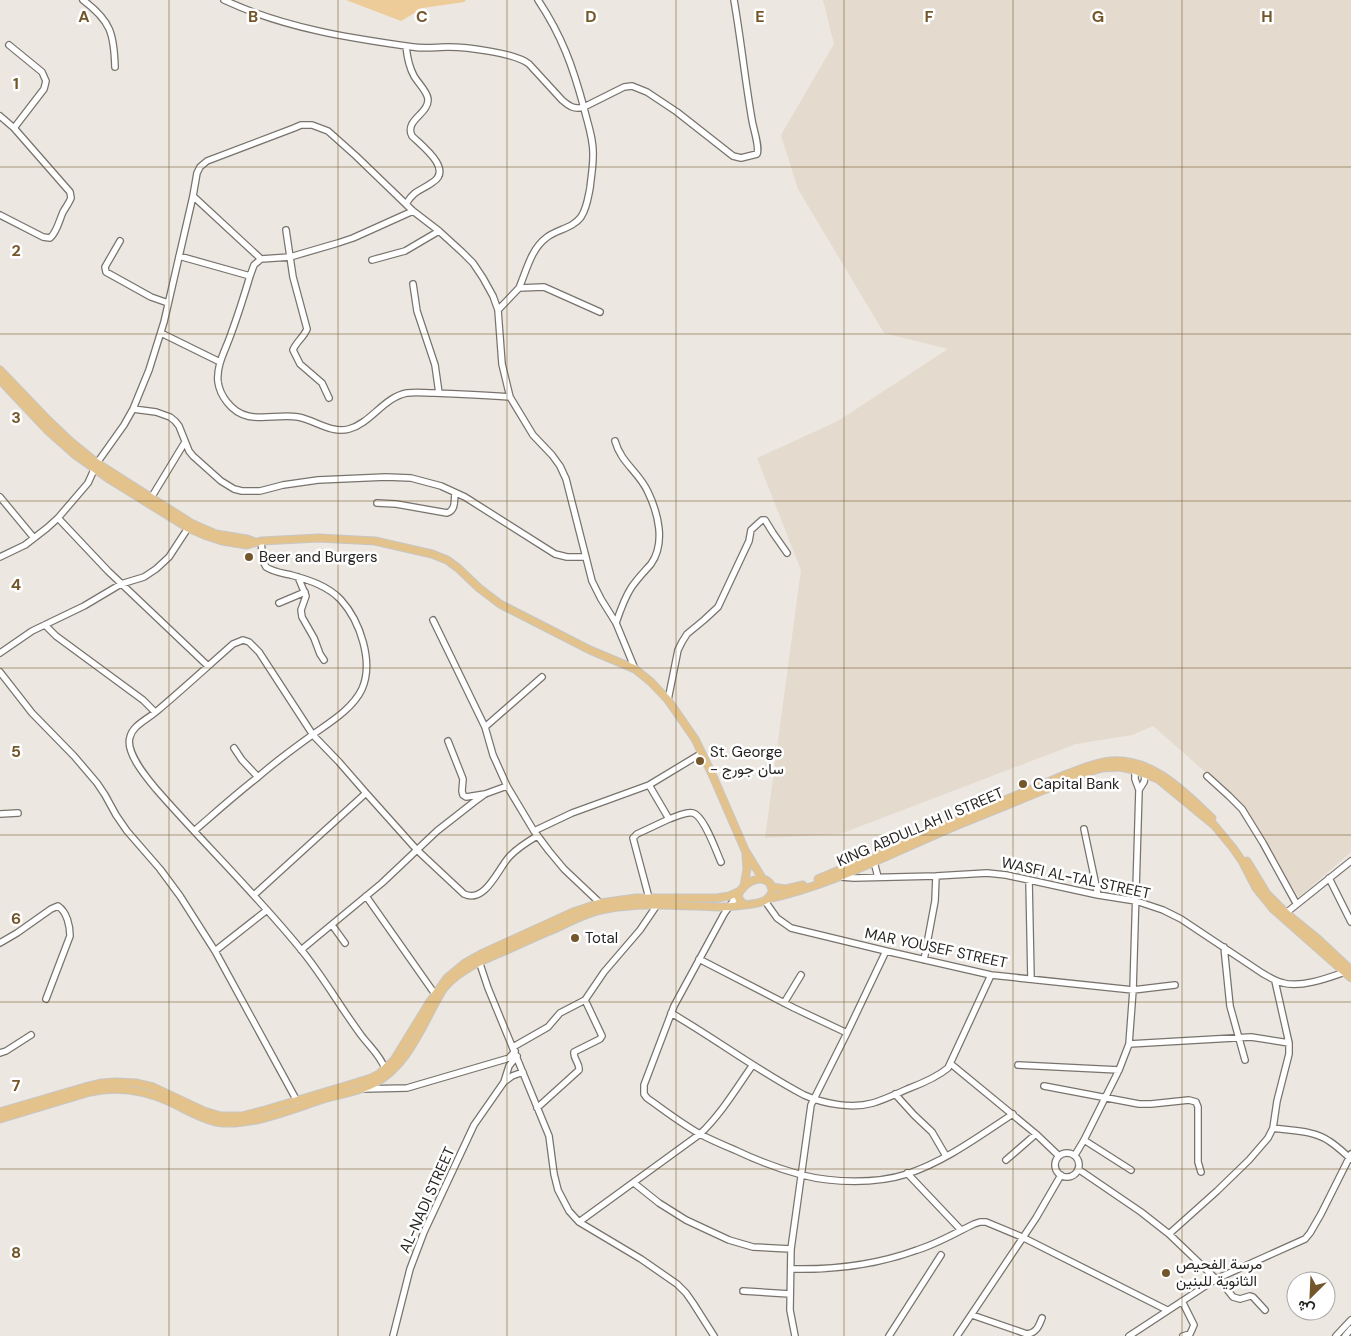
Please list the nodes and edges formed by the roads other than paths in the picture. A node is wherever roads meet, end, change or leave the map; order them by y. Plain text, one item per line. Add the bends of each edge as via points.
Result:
1 (83, 0) edge
2 (224, 0) edge
3 (538, 0) edge
4 (734, 0) edge
5 (9, 45) dead end
6 (406, 46) junction
7 (114, 67) dead end
8 (584, 107) junction
9 (0, 116) edge
10 (14, 128) junction
11 (193, 196) junction
12 (406, 204) junction
13 (413, 211) junction
14 (0, 215) edge
15 (286, 230) dead end
16 (439, 231) junction
17 (120, 241) dead end
18 (179, 256) junction
19 (290, 258) junction
20 (261, 259) junction
21 (372, 260) dead end
22 (250, 276) junction
23 (413, 284) dead end
24 (519, 288) junction
25 (168, 303) junction
26 (498, 310) junction
27 (600, 312) dead end
28 (161, 334) junction
29 (220, 362) junction
30 (0, 370) edge
31 (0, 380) edge
32 (439, 394) junction
33 (510, 397) junction
34 (329, 398) dead end
35 (133, 409) junction
36 (615, 441) dead end
37 (185, 442) junction
38 (96, 466) junction
39 (454, 493) junction
40 (0, 497) edge
41 (151, 498) junction
42 (377, 503) dead end
43 (58, 518) junction
44 (188, 528) junction
45 (34, 538) junction
46 (258, 542) junction
47 (787, 552) dead end
48 (586, 557) junction
49 (0, 558) edge
50 (298, 577) junction
51 (121, 584) junction
52 (305, 592) junction
53 (278, 603) dead end
54 (434, 620) dead end
55 (616, 623) junction
56 (44, 626) junction
57 (0, 653) edge
58 (324, 660) dead end
59 (208, 666) junction
60 (634, 669) junction
61 (0, 672) edge
62 (542, 677) dead end
63 (668, 700) junction
64 (155, 712) junction
65 (485, 728) junction
66 (313, 735) junction
67 (448, 741) dead end
68 (234, 748) dead end
69 (702, 754) junction
70 (1135, 766) junction
71 (1147, 770) junction
72 (258, 776) junction
73 (1207, 776) dead end
74 (649, 785) junction
75 (507, 786) junction
76 (1139, 790) junction
77 (366, 793) junction
78 (485, 794) junction
79 (18, 813) dead end
80 (0, 814) edge
81 (669, 819) junction
82 (1084, 829) dead end
83 (194, 831) junction
84 (536, 833) junction
85 (417, 850) junction
86 (745, 850) junction
87 (1351, 861) edge
88 (721, 862) dead end
89 (874, 862) junction
90 (839, 876) junction
91 (936, 876) junction
92 (878, 877) junction
93 (762, 878) junction
94 (1329, 878) junction
95 (1029, 880) junction
96 (772, 887) junction
97 (741, 890) junction
98 (254, 895) junction
99 (1098, 895) junction
100 (366, 896) junction
101 (649, 898) junction
102 (766, 900) junction
103 (1136, 901) junction
104 (600, 903) junction
105 (1296, 903) junction
106 (745, 904) junction
107 (657, 905) junction
108 (729, 906) junction
109 (267, 910) junction
110 (1286, 913) junction
111 (1351, 922) edge
112 (332, 925) junction
113 (0, 943) edge
114 (345, 943) dead end
115 (1224, 947) junction
116 (215, 950) junction
117 (301, 950) junction
118 (886, 951) junction
119 (478, 959) junction
120 (700, 959) junction
121 (924, 960) junction
122 (1348, 971) edge
123 (801, 975) dead end
124 (991, 975) junction
125 (1351, 978) edge
126 (1030, 979) junction
127 (1275, 980) junction
128 (1175, 985) dead end
129 (1133, 990) junction
130 (436, 996) junction
131 (46, 999) dead end
132 (585, 1000) junction
133 (784, 1003) junction
134 (671, 1013) junction
135 (847, 1033) junction
136 (31, 1036) dead end
137 (1239, 1037) junction
138 (1288, 1043) junction
139 (1129, 1044) junction
140 (515, 1051) junction
141 (0, 1053) edge
142 (1245, 1060) dead end
143 (951, 1064) junction
144 (1018, 1065) dead end
145 (752, 1066) junction
146 (385, 1069) junction
147 (1119, 1070) junction
148 (523, 1072) junction
149 (385, 1078) junction
150 (504, 1082) junction
151 (1044, 1086) dead end
152 (360, 1089) junction
153 (390, 1089) junction
154 (895, 1094) junction
155 (1105, 1098) junction
156 (813, 1099) junction
157 (297, 1101) junction
158 (537, 1108) junction
159 (0, 1112) edge
160 (1013, 1114) junction
161 (0, 1119) edge
162 (1273, 1128) junction
163 (700, 1134) junction
164 (1036, 1134) junction
165 (1084, 1140) junction
166 (946, 1156) junction
167 (1059, 1156) junction
168 (1075, 1156) junction
169 (1350, 1157) edge
170 (1006, 1160) dead end
171 (1078, 1169) junction
172 (1131, 1170) dead end
173 (1201, 1172) dead end
174 (908, 1174) junction
175 (801, 1175) junction
176 (1061, 1175) junction
177 (634, 1182) junction
178 (579, 1222) junction
179 (961, 1230) junction
180 (1169, 1234) junction
181 (1022, 1237) junction
182 (791, 1249) junction
183 (941, 1255) dead end
184 (791, 1269) junction
185 (1217, 1278) junction
186 (743, 1291) dead end
187 (790, 1294) junction
188 (1182, 1301) junction
189 (1166, 1310) junction
190 (1264, 1310) dead end
191 (972, 1315) junction
192 (1042, 1318) dead end
193 (1351, 1320) edge
194 (1351, 1329) edge
195 (1351, 1334) edge
196 (393, 1336) edge
197 (714, 1336) edge
198 (795, 1336) edge
199 (890, 1336) edge
200 (957, 1336) edge
201 (1130, 1336) edge
202 (1183, 1336) edge
203 (1336, 1336) edge
204 (1345, 1336) edge

1 - 7 street via 103,18 113,36
2 - 6 street via 287,24
3 - 8 street via 561,38
4 - 8 street via 757,154 736,158 666,104 632,86
5 - 10 street via 42,72 46,82
6 - 8 street via 459,47 516,57 530,64 567,105 576,109
6 - 12 street via 411,70 428,99 426,107 411,124 410,132 436,161 440,172 434,182 413,194
8 - 24 street via 594,158 587,205 576,223 539,244
9 - 10 street
10 - 14 street via 70,192 71,198 50,238 43,238
11 - 12 street via 197,173 207,160 301,125 312,125 328,131
11 - 18 street
11 - 20 street
12 - 13 street
13 - 16 street
13 - 19 street via 353,238
15 - 19 street
16 - 21 street via 405,251
16 - 26 street via 473,263
17 - 25 street via 106,272
18 - 22 street
18 - 25 street
19 - 20 street
19 - 34 street via 307,329 293,350 300,364 322,383
20 - 22 street
22 - 29 street
23 - 32 street via 417,311 435,365
24 - 26 street
24 - 27 street via 544,287
25 - 28 street
26 - 33 street via 502,364
28 - 29 street
28 - 35 street
29 - 32 street via 218,380 222,394 231,408 249,417 299,417 343,430 362,423 401,395
30 - 38 main road
31 - 38 main road via 48,431 74,454
32 - 33 street
33 - 48 street via 533,435 560,466
35 - 37 street via 170,417 179,426
35 - 38 street
36 - 55 street via 620,455 647,490 660,538 657,554 627,595
37 - 39 street via 193,456 221,482 242,491 260,491 318,480 386,477 424,481
37 - 41 street
38 - 41 main road
38 - 43 street via 88,483
38 - 44 main road via 109,479
39 - 42 street via 453,509 446,513
39 - 48 street via 555,554 567,558
40 - 45 street
41 - 46 main road via 206,530
43 - 45 street
43 - 51 street
44 - 46 main road via 222,541 248,545
44 - 51 street via 164,562 144,577
45 - 49 street
46 - 50 street via 266,567
46 - 60 main road via 319,538 375,541 432,554 458,568 500,604
47 - 63 street via 765,520 752,528 718,607 682,642
48 - 55 street via 592,581
50 - 52 street
50 - 66 street via 323,586 341,600 361,632 366,661 365,680 355,700
51 - 56 street
51 - 59 street
52 - 53 street
52 - 58 street via 307,597 301,610 302,617
54 - 65 street
55 - 60 street
56 - 57 street
56 - 64 street
59 - 64 street
59 - 66 street via 238,640 249,642 269,666
60 - 63 main road via 652,682
61 - 116 street via 32,713 97,783 127,831 180,896
62 - 65 street
63 - 69 main road via 695,738
64 - 83 street via 131,733 130,749 153,785
65 - 75 street
66 - 72 street
66 - 77 street
67 - 78 street via 463,779 463,795
68 - 72 street
69 - 74 street
69 - 86 main road
70 - 71 main road, KING ABDULLAH II STREET
70 - 76 street
70 - 89 main road, KING ABDULLAH II STREET via 1110,767 1082,774
70 - 96 main road, KING ABDULLAH II STREET via 1110,761 1090,765 806,884 786,889
71 - 76 street
71 - 110 main road, KING ABDULLAH II STREET via 1162,775 1217,822 1236,844 1267,894
71 - 122 main road, KING ABDULLAH II STREET via 1214,825 1234,848 1256,888 1273,909
72 - 83 street
73 - 105 street via 1242,809
74 - 81 street
74 - 84 street via 572,813
75 - 78 street
75 - 84 street
76 - 103 street
77 - 85 street
77 - 98 street
78 - 85 street
79 - 80 street
81 - 88 street via 688,813 698,816
81 - 101 street via 633,838
82 - 99 street
83 - 98 street
84 - 85 street via 509,857 488,887 472,896 458,889
84 - 104 street via 564,869
85 - 100 street
86 - 93 main road
86 - 97 main road via 747,869
87 - 94 street
89 - 90 main road, KING ABDULLAH II STREET
89 - 92 street
90 - 92 street, WASFI AL-TAL STREET
90 - 102 main road, KING ABDULLAH II STREET
91 - 92 street, WASFI AL-TAL STREET
91 - 95 street, WASFI AL-TAL STREET via 987,873
91 - 121 street via 935,901
93 - 96 main road
93 - 97 main road
94 - 105 street
94 - 111 street
95 - 99 street, WASFI AL-TAL STREET
95 - 126 street
96 - 102 main road
97 - 101 main road via 717,898
97 - 106 main road via 738,898
97 - 108 street
98 - 109 street
99 - 103 street, WASFI AL-TAL STREET
100 - 112 street
100 - 130 street
101 - 104 main road
102 - 106 main road
102 - 118 street, MAR YOUSEF STREET via 777,918 791,928
103 - 115 street, WASFI AL-TAL STREET via 1181,918
103 - 129 street
104 - 119 main road via 573,912
105 - 110 street
106 - 108 main road
107 - 108 main road
107 - 119 main road via 631,905 597,911
107 - 132 street
108 - 120 street
109 - 116 street
109 - 117 street
110 - 122 main road, KING ABDULLAH II STREET via 1318,939
112 - 114 street
112 - 117 street
113 - 131 street via 51,909 58,906 63,910 70,936
115 - 127 street, WASFI AL-TAL STREET
115 - 137 street via 1230,1006
116 - 157 street
117 - 146 street
118 - 121 street, MAR YOUSEF STREET
118 - 135 street
119 - 130 main road
119 - 140 street
120 - 133 street
120 - 134 street
121 - 124 street, MAR YOUSEF STREET
122 - 125 main road, KING ABDULLAH II STREET
122 - 127 street, WASFI AL-TAL STREET via 1299,984
123 - 133 street
124 - 126 street, MAR YOUSEF STREET
124 - 143 street
126 - 129 street, MAR YOUSEF STREET
127 - 138 street
128 - 129 street, MAR YOUSEF STREET
129 - 139 street
130 - 146 main road
130 - 149 main road via 401,1061
132 - 140 street via 560,1013 548,1027
132 - 158 street via 602,1036 574,1052 579,1070
133 - 135 street
134 - 145 street
134 - 163 street via 644,1085 645,1096
135 - 156 street
136 - 141 street
137 - 138 street
137 - 139 street
137 - 142 street
138 - 162 street via 1289,1054
139 - 147 street
140 - 148 street
140 - 150 street, AL-NADI STREET
140 - 153 street via 509,1058 428,1083
143 - 154 street via 937,1076
143 - 160 street
144 - 147 street
145 - 156 street
145 - 163 street via 722,1110
146 - 157 main road via 371,1078
147 - 155 street
148 - 150 street, AL-NADI STREET
148 - 158 street
149 - 152 main road
149 - 153 street
150 - 196 street, AL-NADI STREET via 474,1125 424,1232 410,1269
151 - 155 street
152 - 153 street
152 - 161 main road via 241,1123 208,1120 148,1093 122,1089 90,1092
154 - 156 street via 873,1103 851,1106
154 - 166 street via 932,1132
155 - 165 street
155 - 173 street via 1139,1104 1196,1102
156 - 175 street
157 - 159 main road via 247,1115 221,1116 153,1087 116,1082 85,1087
158 - 178 street via 548,1136 558,1190
160 - 164 street
160 - 166 street
162 - 169 street via 1320,1136
162 - 180 street via 1249,1160
163 - 175 street
163 - 177 street
164 - 167 street
164 - 170 street
165 - 168 street
165 - 172 street
166 - 174 street
167 - 168 street via 1067,1153
167 - 176 street via 1055,1166
168 - 171 street
169 - 185 street via 1305,1239
171 - 176 street via 1071,1176
171 - 180 street
174 - 175 street via 851,1181
174 - 179 street
175 - 182 street
176 - 181 street
177 - 178 street
177 - 182 street via 686,1220 729,1240 753,1247
178 - 197 street via 677,1284
179 - 181 street via 986,1222
179 - 184 street via 918,1250 866,1264
180 - 185 street
181 - 189 street
181 - 191 street
182 - 184 street
183 - 199 street
184 - 187 street
185 - 188 street
185 - 190 street via 1233,1297 1253,1297
186 - 187 street
187 - 198 street
188 - 189 street
188 - 202 street via 1194,1325 1190,1334
189 - 201 street
191 - 192 street via 1027,1334 1036,1331
191 - 200 street
193 - 203 street
194 - 204 street
195 - 204 street

